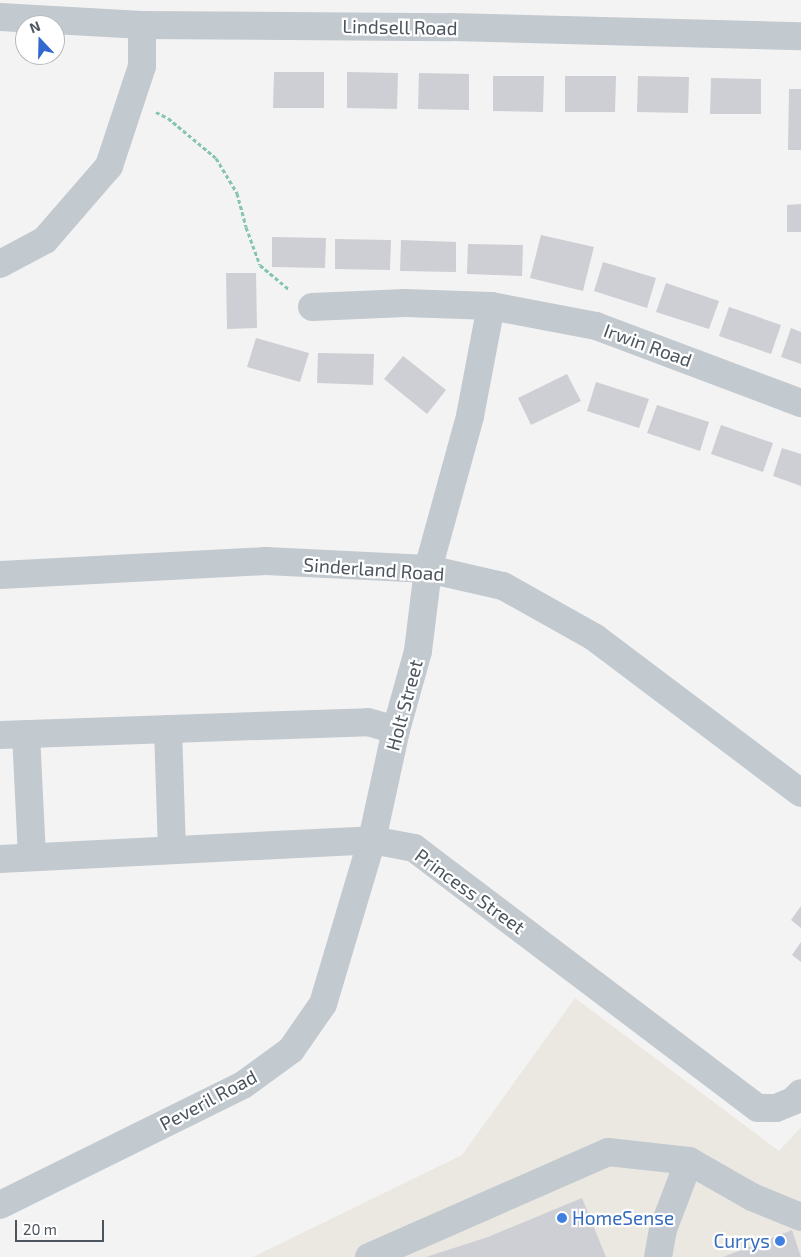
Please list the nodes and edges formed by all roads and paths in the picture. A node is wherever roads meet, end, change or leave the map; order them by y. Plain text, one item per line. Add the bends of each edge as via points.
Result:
1 (0, 17) edge
2 (142, 25) junction
3 (801, 36) edge
4 (130, 100) junction
5 (0, 264) edge
6 (491, 306) junction
7 (312, 307) joint
8 (801, 404) edge
9 (428, 569) junction
10 (0, 575) edge
11 (168, 729) junction
12 (396, 730) junction
13 (13, 734) edge
14 (801, 793) edge
15 (372, 840) junction
16 (172, 849) junction
17 (32, 858) junction
18 (0, 859) edge
19 (797, 1097) edge
20 (689, 1161) junction
21 (0, 1205) edge
22 (801, 1216) edge
23 (369, 1257) edge
24 (658, 1257) edge

1 - 2 street, Lindsell Road
2 - 3 street, Lindsell Road via 451,27
2 - 4 street via 142,66
4 - 5 street via 109,166 45,240
4 - 7 path via 168,118 216,158 237,193 260,265
6 - 7 street, Irwin Road via 405,303
6 - 8 street, Irwin Road via 596,326
6 - 9 street via 470,416
9 - 10 street, Sinderland Road via 266,561
9 - 12 street, Holt Street via 418,651
9 - 14 street, Sinderland Road via 503,586 594,637
11 - 12 street via 368,722
11 - 13 street
11 - 16 street
12 - 15 street, Holt Street
13 - 17 street
15 - 16 street, Princess Street
15 - 19 street, Princess Street via 414,848 758,1108 776,1108
15 - 21 street, Peveril Road via 323,1004 291,1050 244,1085
16 - 17 street, Princess Street
17 - 18 street, Princess Street
20 - 22 street via 752,1197
20 - 23 street via 608,1152
20 - 24 street via 663,1229

